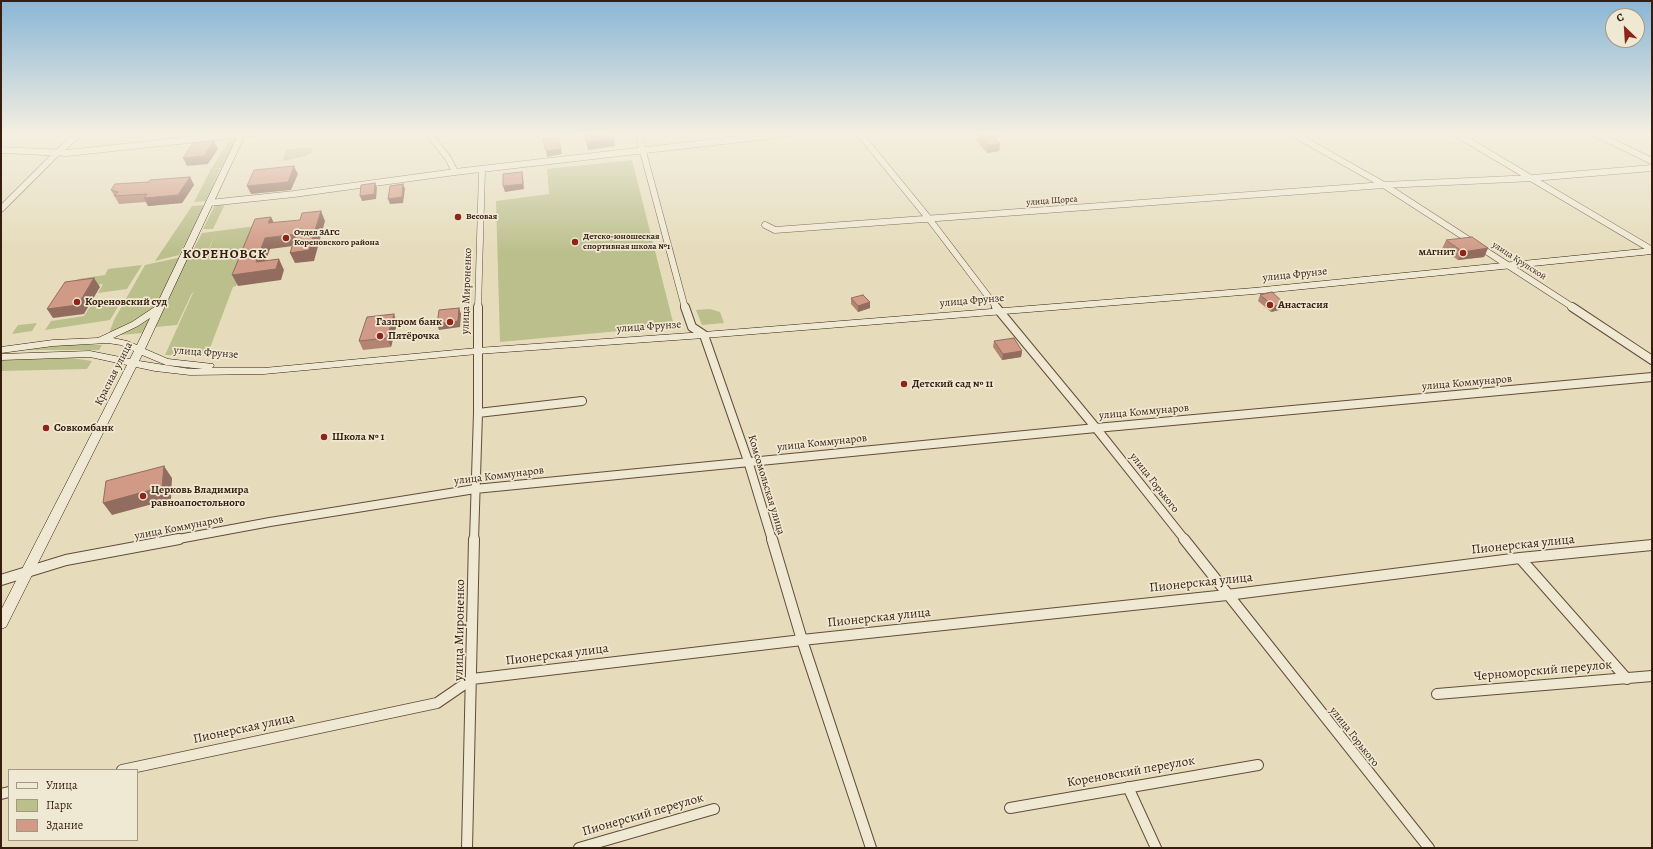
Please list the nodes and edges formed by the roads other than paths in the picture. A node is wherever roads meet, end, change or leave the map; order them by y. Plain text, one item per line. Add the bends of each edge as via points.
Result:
1 (37, 173) edge
2 (224, 173) edge
3 (450, 173) edge
4 (482, 173) edge
5 (648, 173) edge
6 (891, 173) edge
7 (1361, 173) edge
8 (1524, 173) edge
9 (1597, 173) edge
10 (1533, 178) junction
11 (1384, 186) junction
12 (209, 203) junction
13 (1, 209) edge
14 (930, 220) junction
15 (765, 225) dead end
16 (1652, 250) edge
17 (1509, 265) junction
18 (160, 306) junction
19 (999, 311) junction
20 (704, 335) junction
21 (100, 340) junction
22 (1, 350) edge
23 (139, 351) junction
24 (477, 351) junction
25 (1, 357) edge
26 (1652, 360) edge
27 (133, 363) junction
28 (293, 368) junction
29 (1652, 377) edge
30 (582, 401) dead end
31 (478, 413) junction
32 (1096, 428) junction
33 (748, 461) junction
34 (475, 489) junction
35 (1652, 545) edge
36 (1520, 558) junction
37 (27, 571) junction
38 (1, 580) edge
39 (1227, 595) junction
40 (1, 623) edge
41 (802, 640) junction
42 (1652, 676) edge
43 (1627, 678) junction
44 (472, 679) junction
45 (1437, 694) dead end
46 (1258, 765) dead end
47 (127, 769) edge
48 (1128, 787) junction
49 (1010, 808) dead end
50 (714, 809) dead end
51 (467, 848) edge
52 (579, 848) edge
53 (871, 848) edge
54 (1156, 848) edge
55 (1429, 848) edge

1 - 13 street
2 - 12 main road, Красная улица
3 - 12 street
4 - 24 street, улица Мироненко
5 - 20 street, Комсомольская улица via 687,315 692,327
6 - 14 street, улица Горького
7 - 11 street, улица Крупской
8 - 10 street
9 - 10 street, улица Щорса
10 - 11 street, улица Щорса
10 - 16 street
11 - 14 street, улица Щорса
11 - 17 street, улица Крупской
12 - 18 main road, Красная улица
14 - 15 street, улица Щорса via 775,230
14 - 19 street, улица Горького
16 - 17 main road, улица Фрунзе
17 - 19 main road, улица Фрунзе via 1254,291
17 - 26 street, улица Крупской
18 - 21 main road via 135,324
18 - 23 main road, Красная улица
19 - 20 main road, улица Фрунзе
19 - 32 street, улица Горького
20 - 24 main road, улица Фрунзе
20 - 33 street, Комсомольская улица
21 - 22 main road, улица Фрунзе
21 - 23 main road, улица Фрунзе via 124,344
23 - 27 main road, Красная улица
23 - 28 main road, улица Фрунзе via 166,362 226,367
24 - 28 main road, улица Фрунзе
24 - 31 street, улица Мироненко
25 - 27 main road, улица Фрунзе via 90,354
27 - 28 main road, улица Фрунзе via 190,372
27 - 37 main road, Красная улица
29 - 32 street, улица Коммунаров
30 - 31 street
31 - 34 street, улица Мироненко
32 - 33 street, улица Коммунаров
32 - 39 street, улица Горького
33 - 34 street, улица Коммунаров
33 - 41 street, Комсомольская улица
34 - 37 street, улица Коммунаров via 262,524 66,560
34 - 44 street, улица Мироненко
35 - 36 street, Пионерская улица
36 - 39 street, Пионерская улица
36 - 43 street
37 - 38 street, улица Коммунаров
37 - 40 main road, Красная улица
39 - 41 street, Пионерская улица
39 - 55 street, улица Горького
41 - 44 street, Пионерская улица
41 - 53 street, Комсомольская улица
42 - 43 street, Черноморский переулок
43 - 45 street, Черноморский переулок
44 - 47 street, Пионерская улица via 437,703
44 - 51 street, улица Мироненко
46 - 48 street, Кореновский переулок
48 - 49 street, Кореновский переулок
48 - 54 street
50 - 52 street, Пионерский переулок

